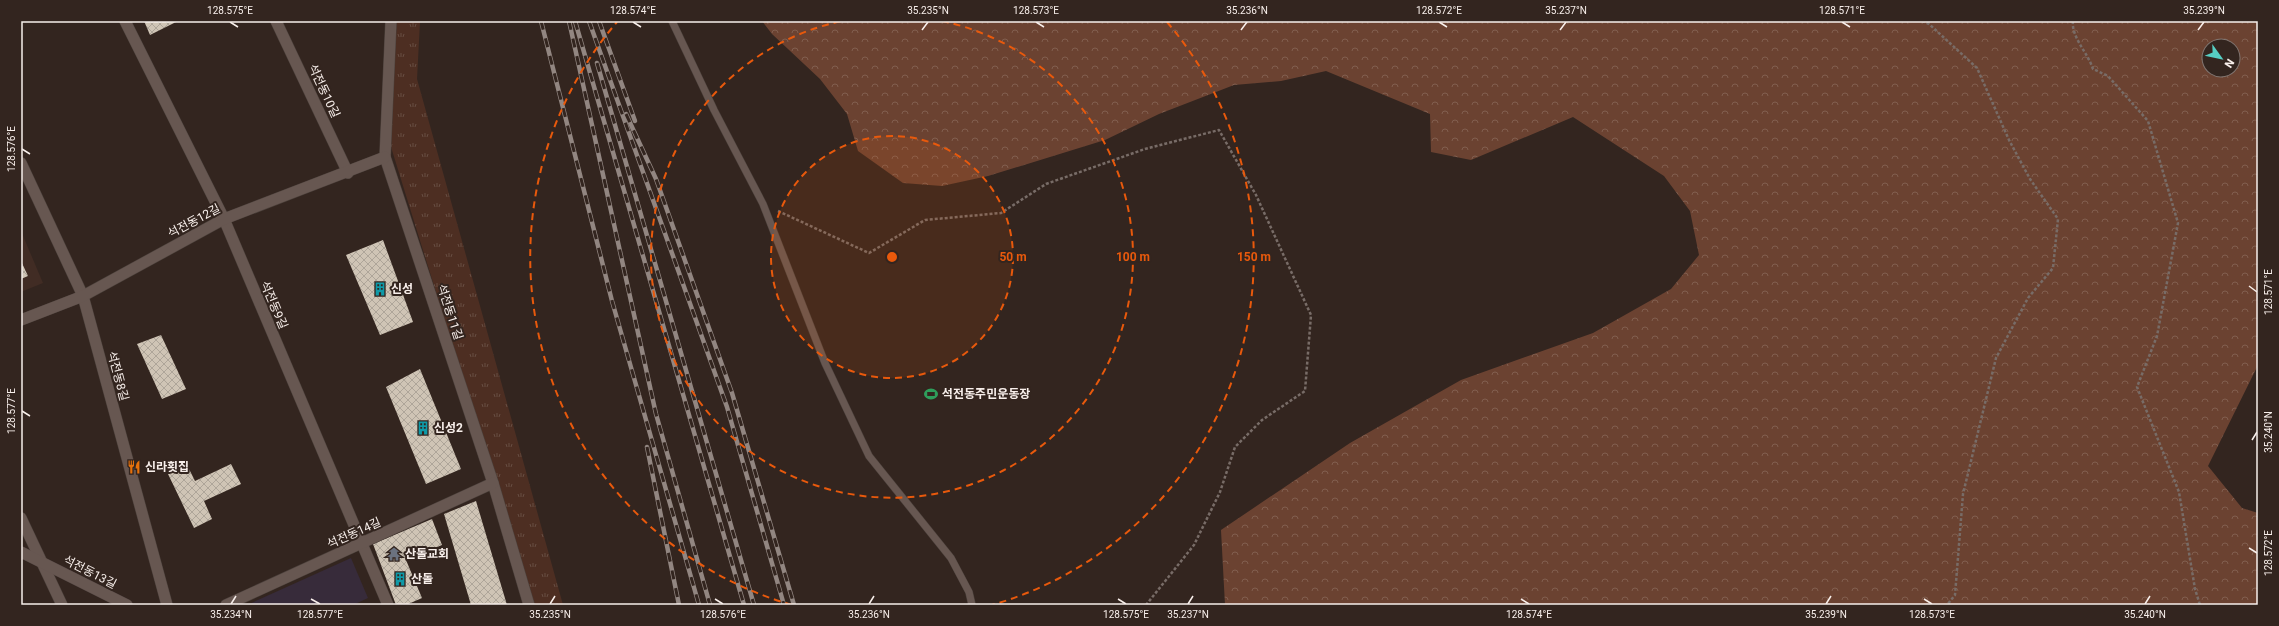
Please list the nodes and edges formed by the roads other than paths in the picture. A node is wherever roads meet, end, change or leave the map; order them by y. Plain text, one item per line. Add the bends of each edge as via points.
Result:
1 (125, 21) edge
2 (276, 21) edge
3 (391, 21) edge
4 (672, 21) edge
5 (385, 157) junction
6 (21, 163) edge
7 (348, 173) junction
8 (224, 219) junction
9 (83, 296) junction
10 (21, 320) edge
11 (493, 484) junction
12 (21, 518) edge
13 (362, 545) junction
14 (21, 552) edge
15 (41, 562) junction
16 (62, 605) edge
17 (127, 605) edge
18 (167, 605) edge
19 (226, 605) edge
20 (388, 605) edge
21 (529, 605) edge
22 (972, 605) edge

1 - 8 street, 석전동9길
2 - 7 street, 석전동10길
3 - 5 street, 석전동11길
4 - 22 lane via 714,110 763,204 825,363 869,456 950,558 969,592
5 - 7 street, 석전동12길
5 - 11 street, 석전동11길
6 - 9 street, 석전동8길
7 - 8 street, 석전동12길
8 - 9 street, 석전동12길
8 - 13 street, 석전동9길
9 - 10 street, 석전동12길
9 - 18 street, 석전동8길
11 - 13 street, 석전동14길
11 - 21 street, 석전동11길
12 - 15 street, 석전동13길
13 - 19 street, 석전동14길
13 - 20 street, 석전동9길
14 - 15 street, 석전동13길
15 - 16 street, 석전동13길
15 - 17 street, 석전동13길

